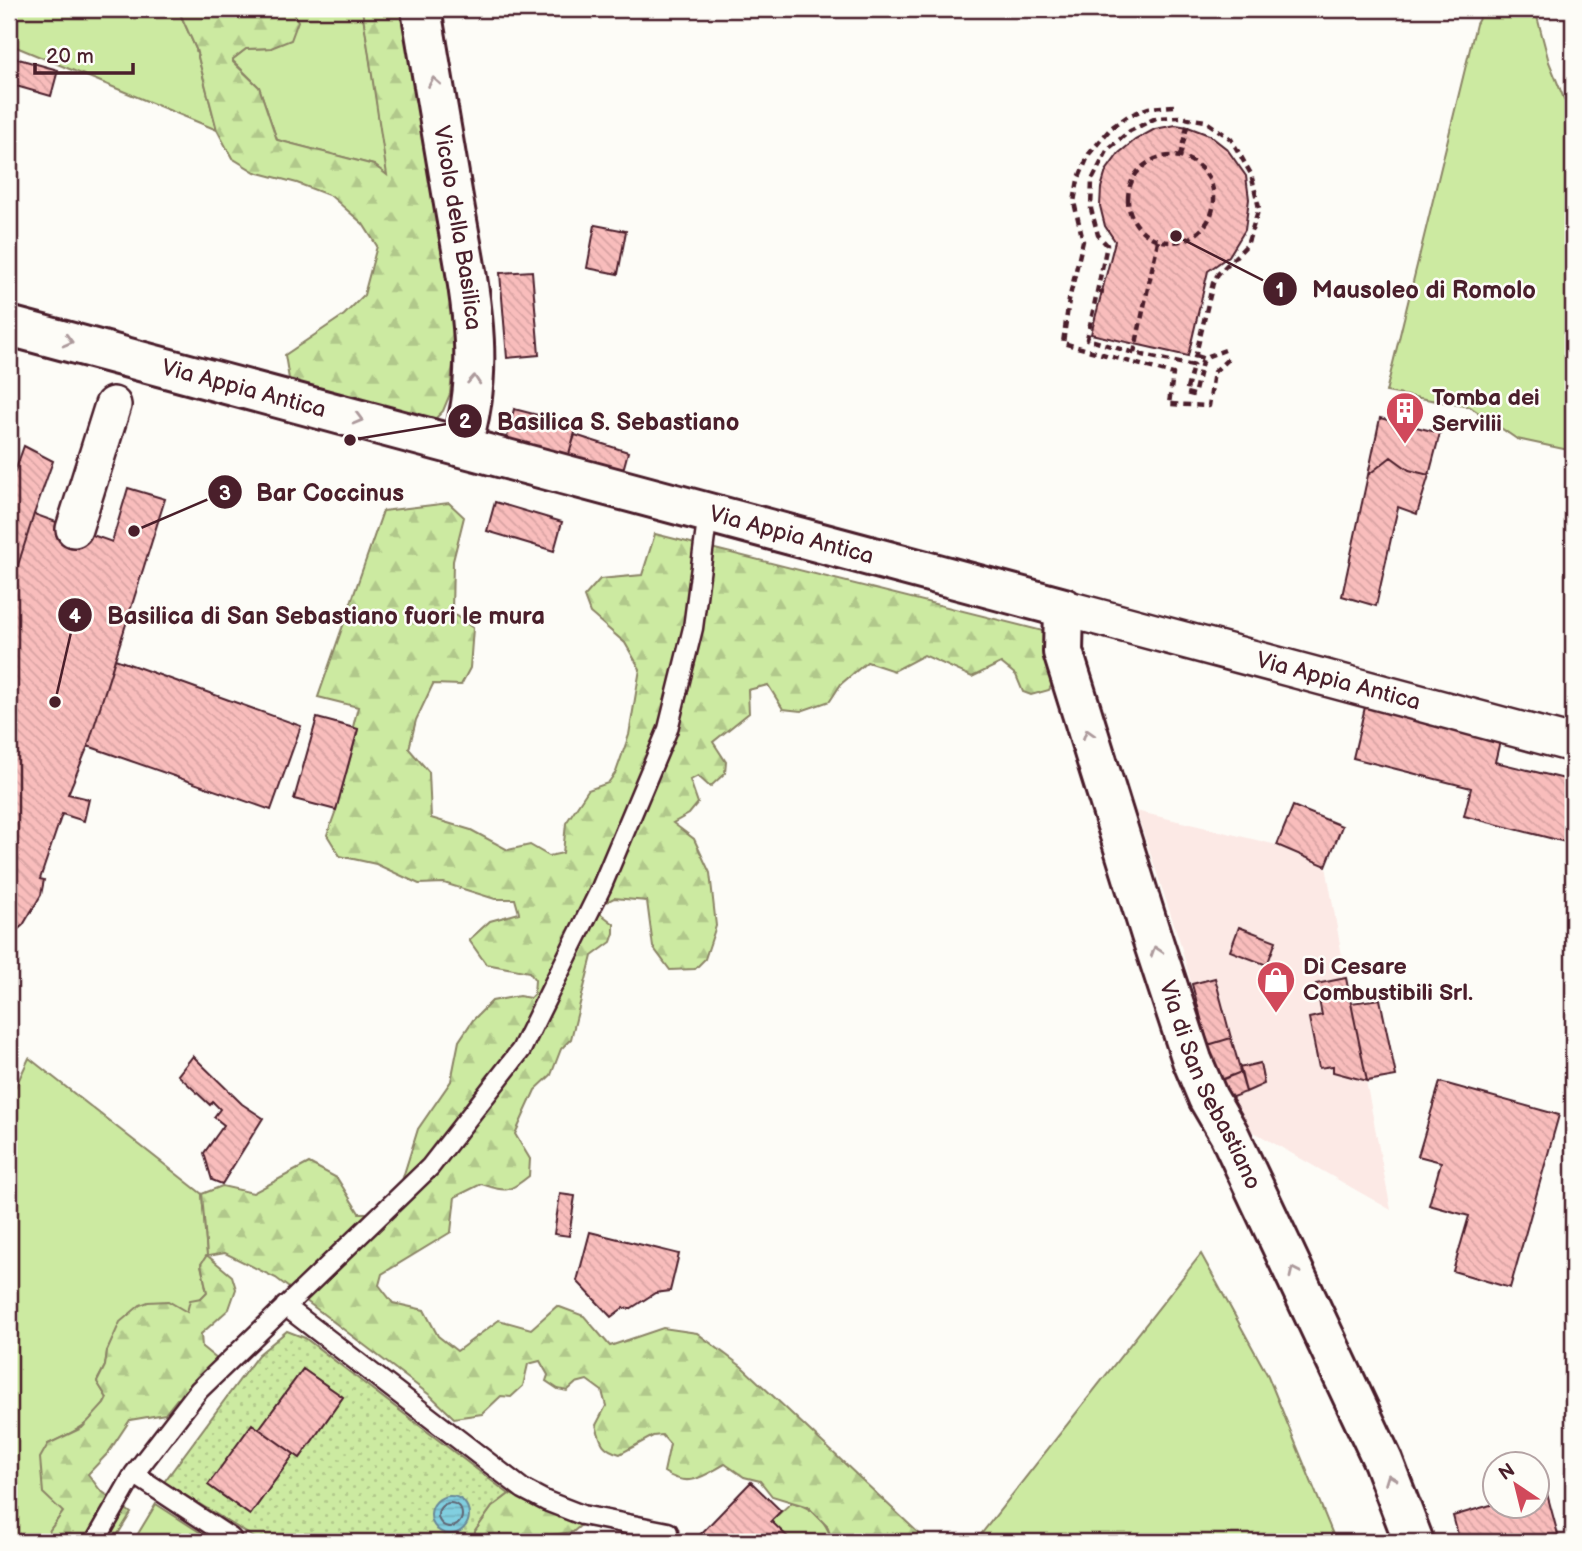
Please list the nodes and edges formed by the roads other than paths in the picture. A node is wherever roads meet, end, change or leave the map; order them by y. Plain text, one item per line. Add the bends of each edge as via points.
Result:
1 (421, 9) edge
2 (9, 326) edge
3 (113, 405) dead end
4 (461, 447) junction
5 (708, 513) junction
6 (74, 529) dead end
7 (1064, 608) junction
8 (1573, 744) edge
9 (285, 1306) junction
10 (134, 1474) junction
11 (668, 1532) dead end
12 (231, 1538) dead end
13 (96, 1542) edge
14 (1414, 1542) edge

4 -> 1 main road, Vicolo della Basilica via 475,383 474,323
2 -> 4 main road, Via Appia Antica
3 - 6 street
4 - 5 main road, Via Appia Antica
5 - 7 main road, Via Appia Antica
5 - 9 lane via 694,628 668,729 601,888 521,1050 430,1167
7 - 8 street, Via Appia Antica
14 -> 7 main road, Via di San Sebastiano via 1383,1461 1192,1060 1062,653
9 - 10 lane via 199,1390
9 - 11 lane via 523,1489 582,1515
10 - 12 lane
10 - 13 lane

